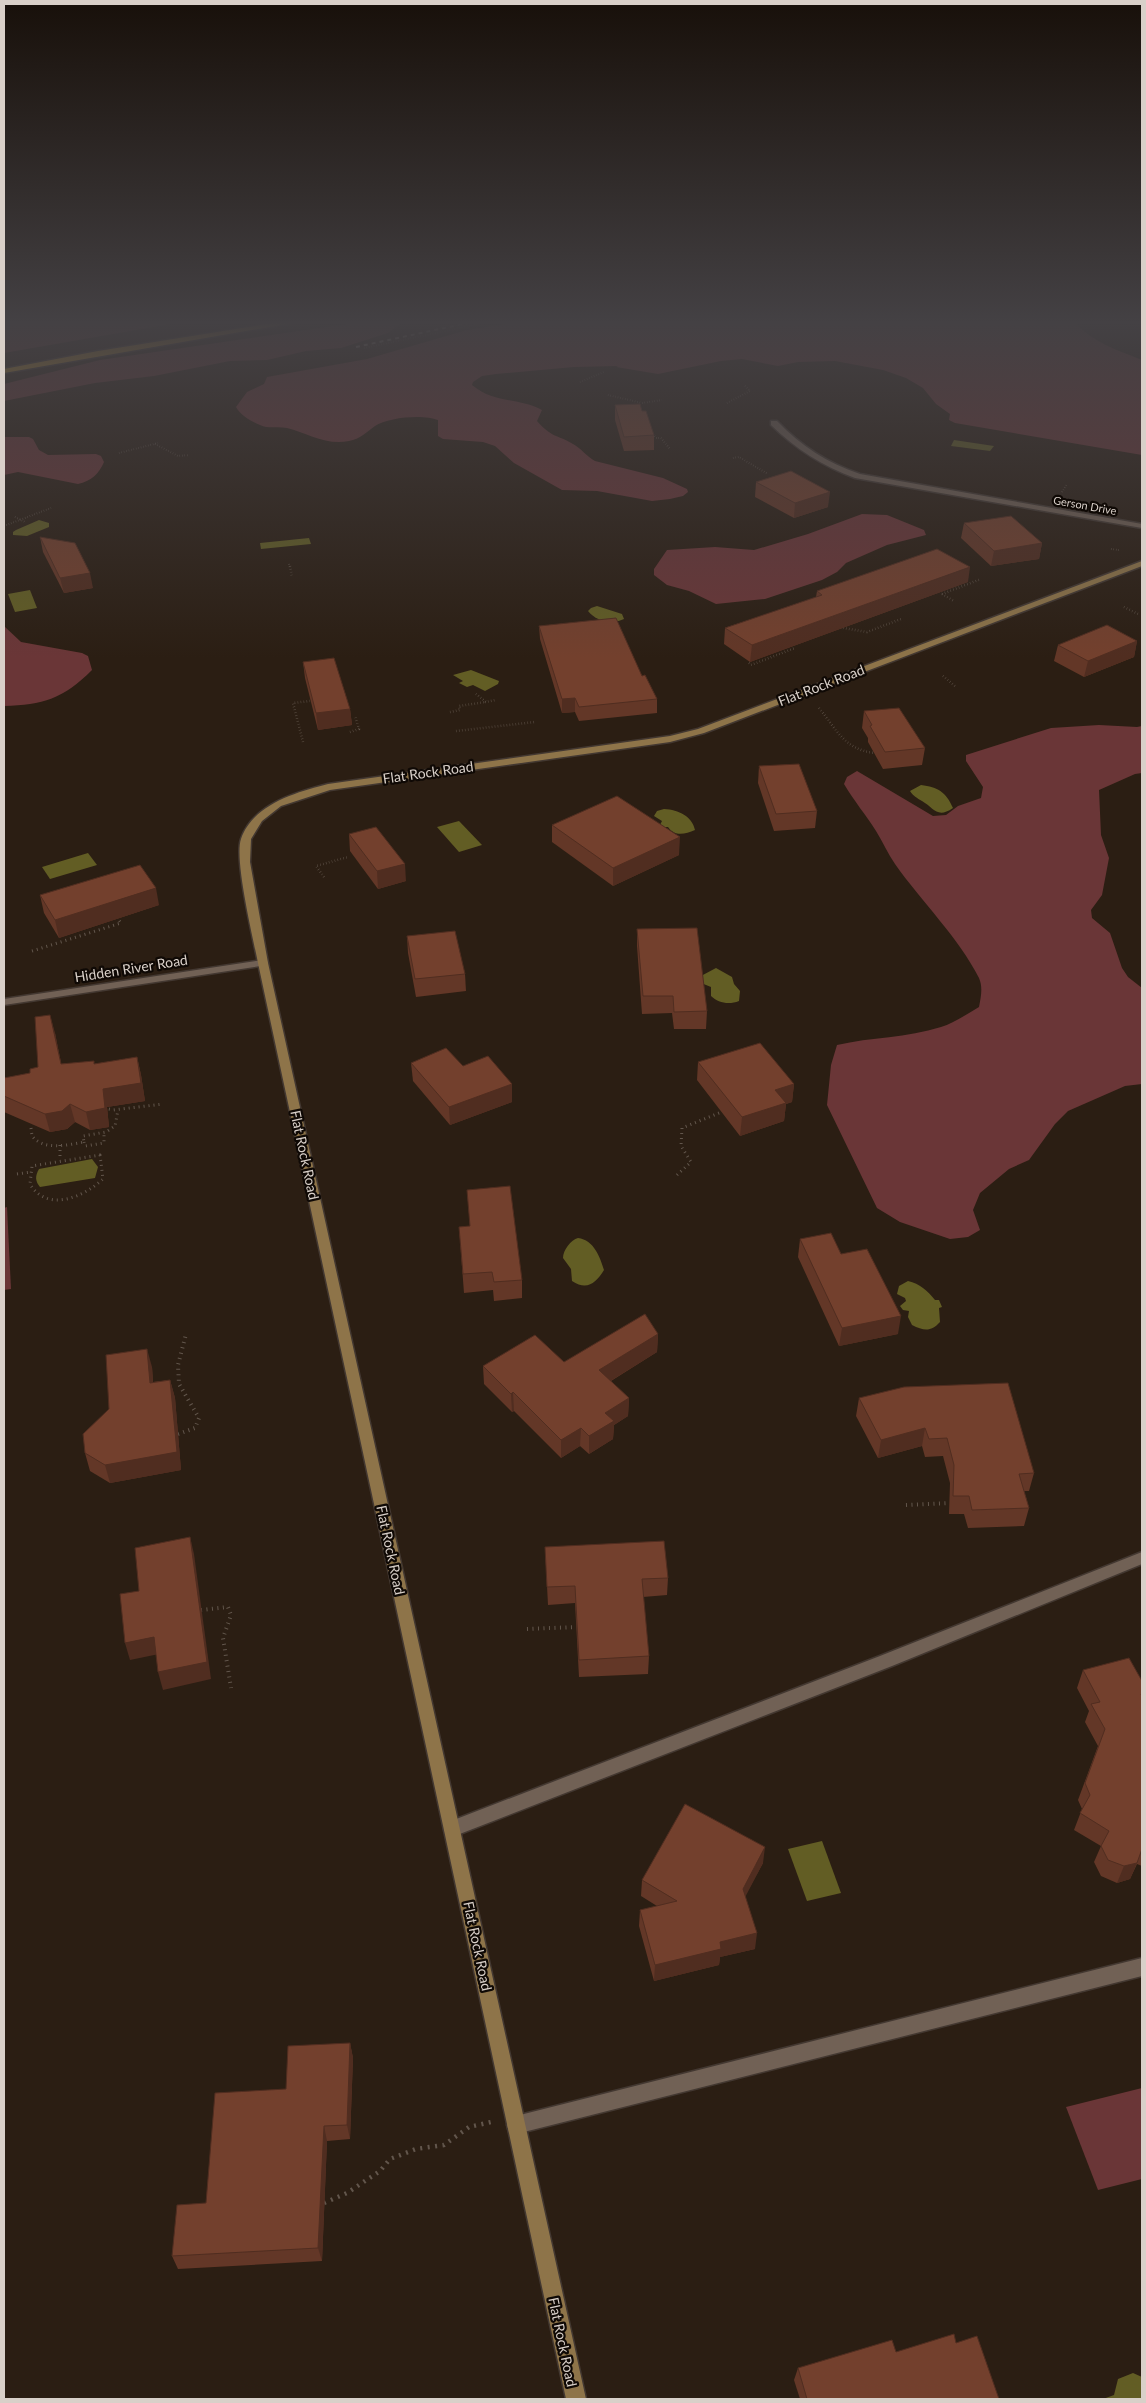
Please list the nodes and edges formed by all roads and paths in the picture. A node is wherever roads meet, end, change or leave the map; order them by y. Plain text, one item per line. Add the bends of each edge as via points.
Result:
1 (653, 434) edge
2 (787, 434) edge
3 (158, 443) dead end
4 (154, 444) junction
5 (670, 449) dead end
6 (119, 453) dead end
7 (189, 455) dead end
8 (733, 458) dead end
9 (768, 474) dead end
10 (52, 508) dead end
11 (14, 517) dead end
12 (19, 519) junction
13 (25, 522) dead end
14 (4, 526) edge
15 (1142, 526) edge
16 (1142, 563) edge
17 (289, 564) dead end
18 (292, 577) dead end
19 (981, 579) dead end
20 (954, 601) dead end
21 (1124, 607) dead end
22 (1138, 614) dead end
23 (901, 619) dead end
24 (843, 628) edge
25 (795, 648) dead end
26 (749, 664) dead end
27 (943, 676) dead end
28 (955, 686) dead end
29 (476, 694) dead end
30 (496, 700) dead end
31 (310, 701) edge
32 (485, 702) junction
33 (819, 708) dead end
34 (450, 712) dead end
35 (355, 716) dead end
36 (535, 722) dead end
37 (456, 731) dead end
38 (350, 732) dead end
39 (304, 742) dead end
40 (874, 753) edge
41 (348, 857) dead end
42 (324, 877) dead end
43 (118, 919) dead end
44 (32, 952) dead end
45 (263, 963) junction
46 (4, 1002) edge
47 (163, 1104) dead end
48 (104, 1107) edge
49 (118, 1110) junction
50 (728, 1114) edge
51 (31, 1128) dead end
52 (104, 1132) junction
53 (84, 1142) junction
54 (60, 1145) junction
55 (60, 1160) junction
56 (31, 1172) junction
57 (17, 1174) dead end
58 (676, 1175) dead end
59 (186, 1334) dead end
60 (178, 1434) dead end
61 (949, 1503) dead end
62 (906, 1505) dead end
63 (1142, 1558) edge
64 (202, 1610) edge
65 (576, 1627) edge
66 (527, 1629) dead end
67 (232, 1688) dead end
68 (452, 1830) junction
69 (1142, 1967) edge
70 (516, 2121) junction
71 (324, 2203) dead end
72 (576, 2399) edge

1 - 5 path
2 - 15 street, Gerson Drive via 812,456 858,476
3 - 4 path
4 - 6 path
4 - 7 path via 178,456
8 - 9 path via 739,457
10 - 12 path
11 - 12 path
12 - 13 path
12 - 14 path
16 - 45 street, Flat Rock Road via 701,731 670,739 328,787 278,804 258,819 246,839 244,850
17 - 18 path
19 - 20 path via 940,594
21 - 22 path
23 - 24 path via 867,632
25 - 26 path
27 - 28 path
29 - 32 path
30 - 32 path
31 - 39 path via 292,703
32 - 34 path via 459,706 460,710
33 - 40 path via 850,746 860,752
35 - 38 path via 359,729
36 - 37 path
41 - 42 path via 316,866
43 - 44 path via 121,923
45 - 46 street, Hidden River Road
45 - 68 street, Flat Rock Road
47 - 49 path
48 - 49 path
49 - 52 path via 115,1126
50 - 58 path via 724,1110 682,1128 681,1146 691,1162
51 - 54 path via 34,1138 44,1145
52 - 53 path via 83,1136
52 - 53 path via 104,1143 85,1146
53 - 54 path
54 - 55 path
55 - 56 path via 32,1166
55 - 56 path via 100,1154 103,1179 80,1196 48,1199 34,1190 29,1182
56 - 57 path
59 - 60 path via 178,1365 179,1384 199,1418 198,1427
61 - 62 path
63 - 68 street
64 - 67 path via 228,1607 231,1615 223,1638
65 - 66 path
68 - 70 street, Flat Rock Road
69 - 70 street
70 - 71 path via 469,2127 444,2145 416,2149 390,2159 380,2171 347,2193
70 - 72 street, Flat Rock Road

